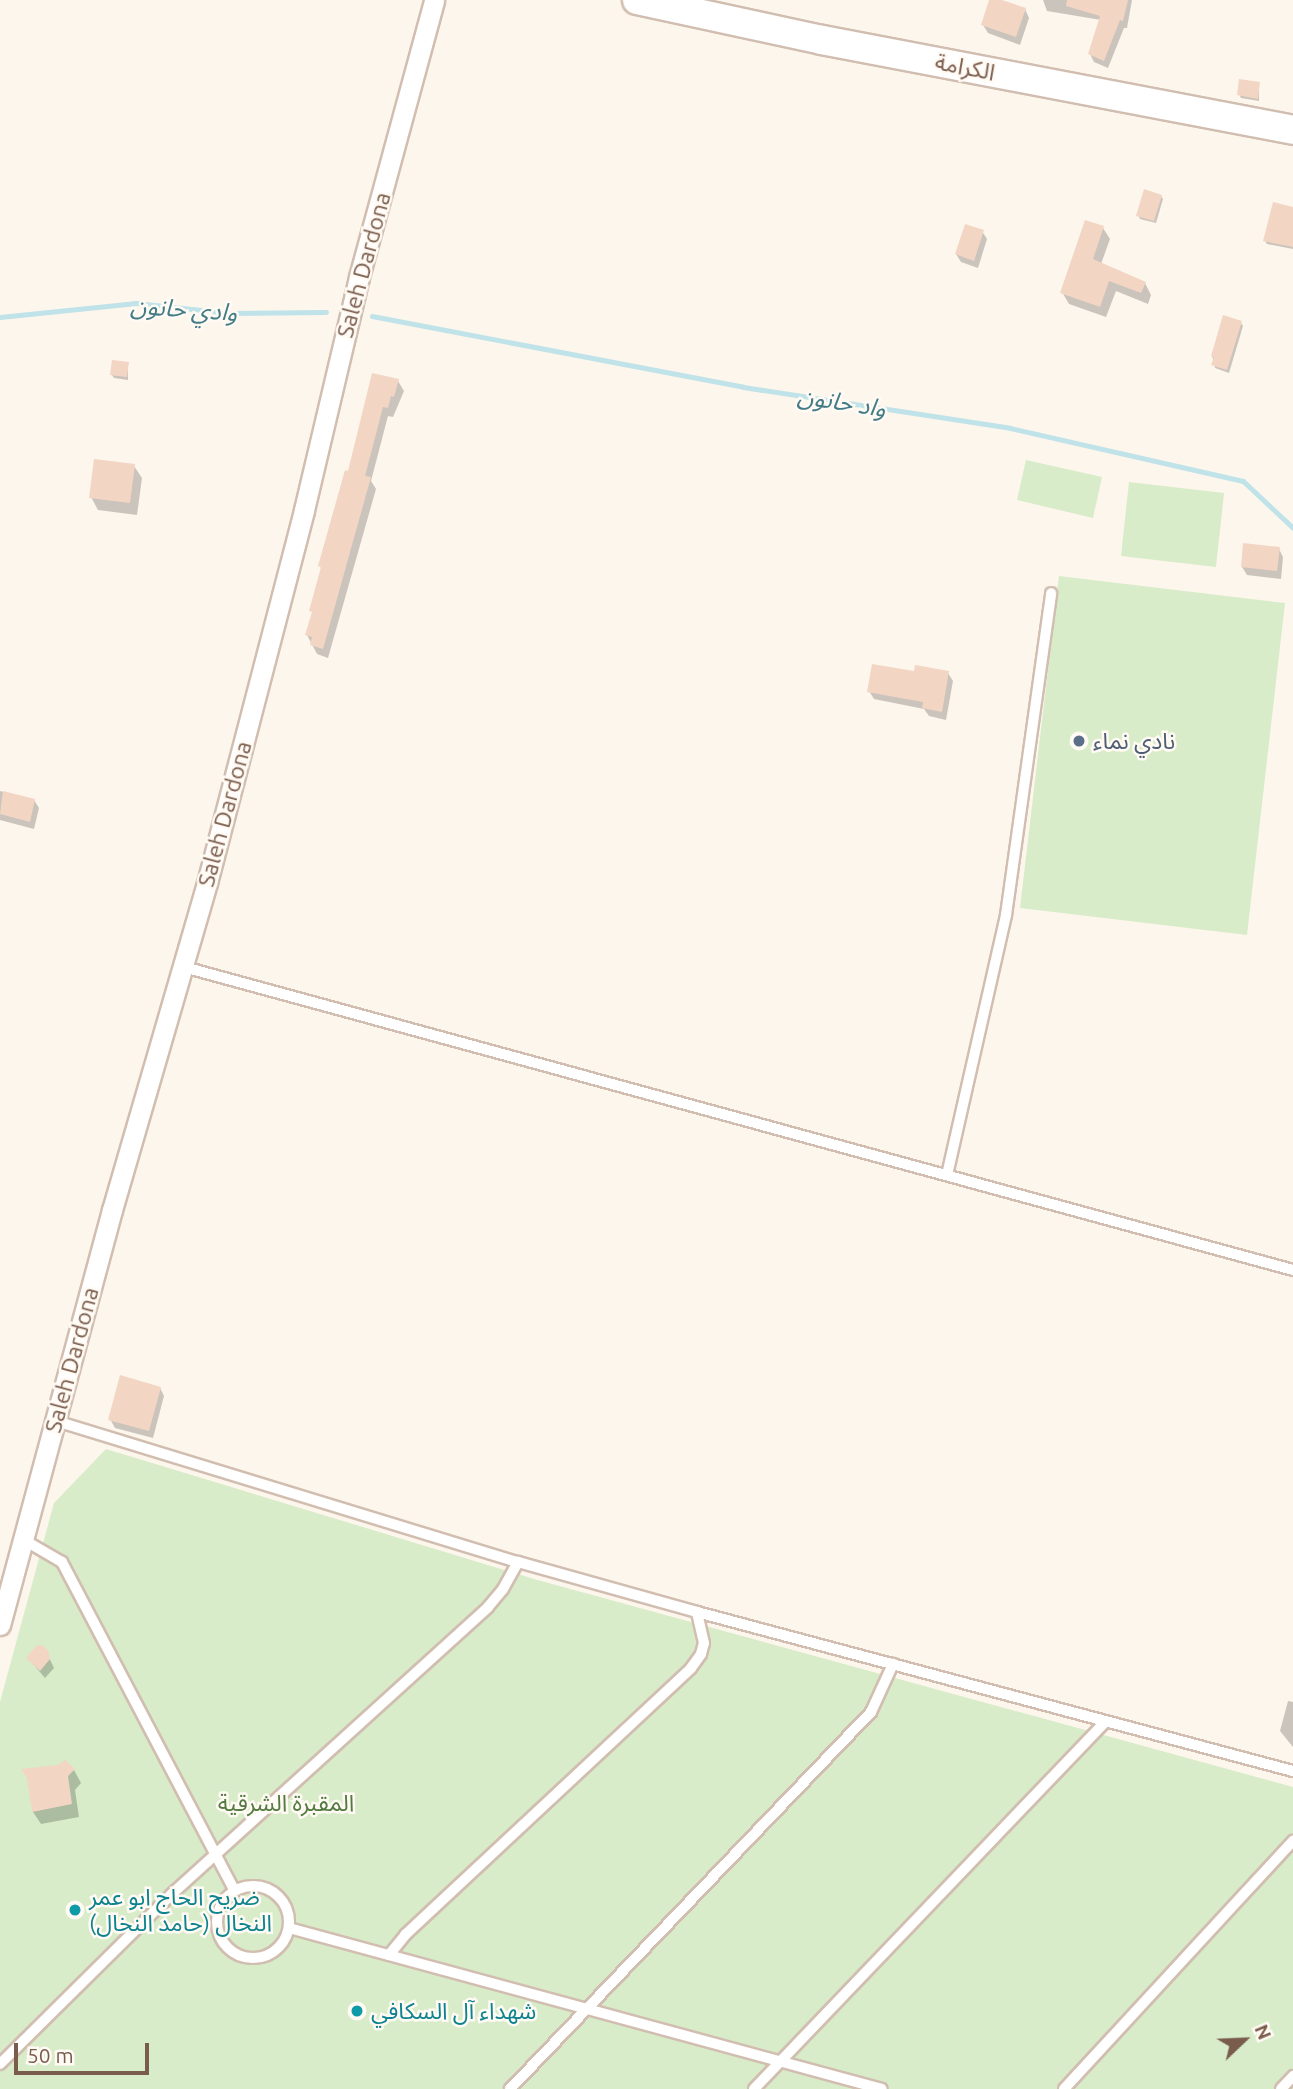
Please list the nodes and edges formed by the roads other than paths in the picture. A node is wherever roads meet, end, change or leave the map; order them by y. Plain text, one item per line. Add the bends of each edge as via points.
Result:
1 (434, 0) edge
2 (637, 0) edge
3 (1293, 130) edge
4 (1051, 593) dead end
5 (184, 967) junction
6 (947, 1175) junction
7 (1293, 1270) edge
8 (56, 1421) junction
9 (24, 1539) junction
10 (519, 1562) junction
11 (697, 1612) junction
12 (0, 1625) edge
13 (893, 1664) junction
14 (1106, 1721) junction
15 (1293, 1771) edge
16 (1293, 1841) edge
17 (217, 1853) junction
18 (234, 1890) junction
19 (289, 1928) junction
20 (389, 1955) junction
21 (587, 2008) junction
22 (781, 2061) junction
23 (0, 2064) edge
24 (1293, 2076) edge
25 (510, 2089) edge
26 (754, 2089) edge
27 (883, 2089) edge
28 (1064, 2089) edge
29 (1281, 2089) edge

1 - 5 street, Saleh Dardona
2 - 3 main road, الكرامة
4 - 6 lane via 1006,915
5 - 6 lane
5 - 8 street, Saleh Dardona
6 - 7 lane
8 - 9 street, Saleh Dardona
8 - 10 lane
9 - 12 street, Saleh Dardona
9 - 17 lane via 62,1562
10 - 11 lane
10 - 17 lane via 488,1607
11 - 13 lane
11 - 20 lane via 704,1643 691,1668
13 - 14 lane
13 - 21 lane via 871,1712
14 - 15 lane
14 - 22 lane
16 - 28 lane
17 - 18 lane
17 - 23 lane
18 - 19 lane via 268,1889 285,1905
18 - 19 lane via 219,1909 217,1920 223,1943 232,1952 255,1958 267,1955 277,1949
19 - 20 lane
20 - 21 lane
21 - 22 lane
21 - 25 lane
22 - 26 lane
22 - 27 lane
24 - 29 lane

